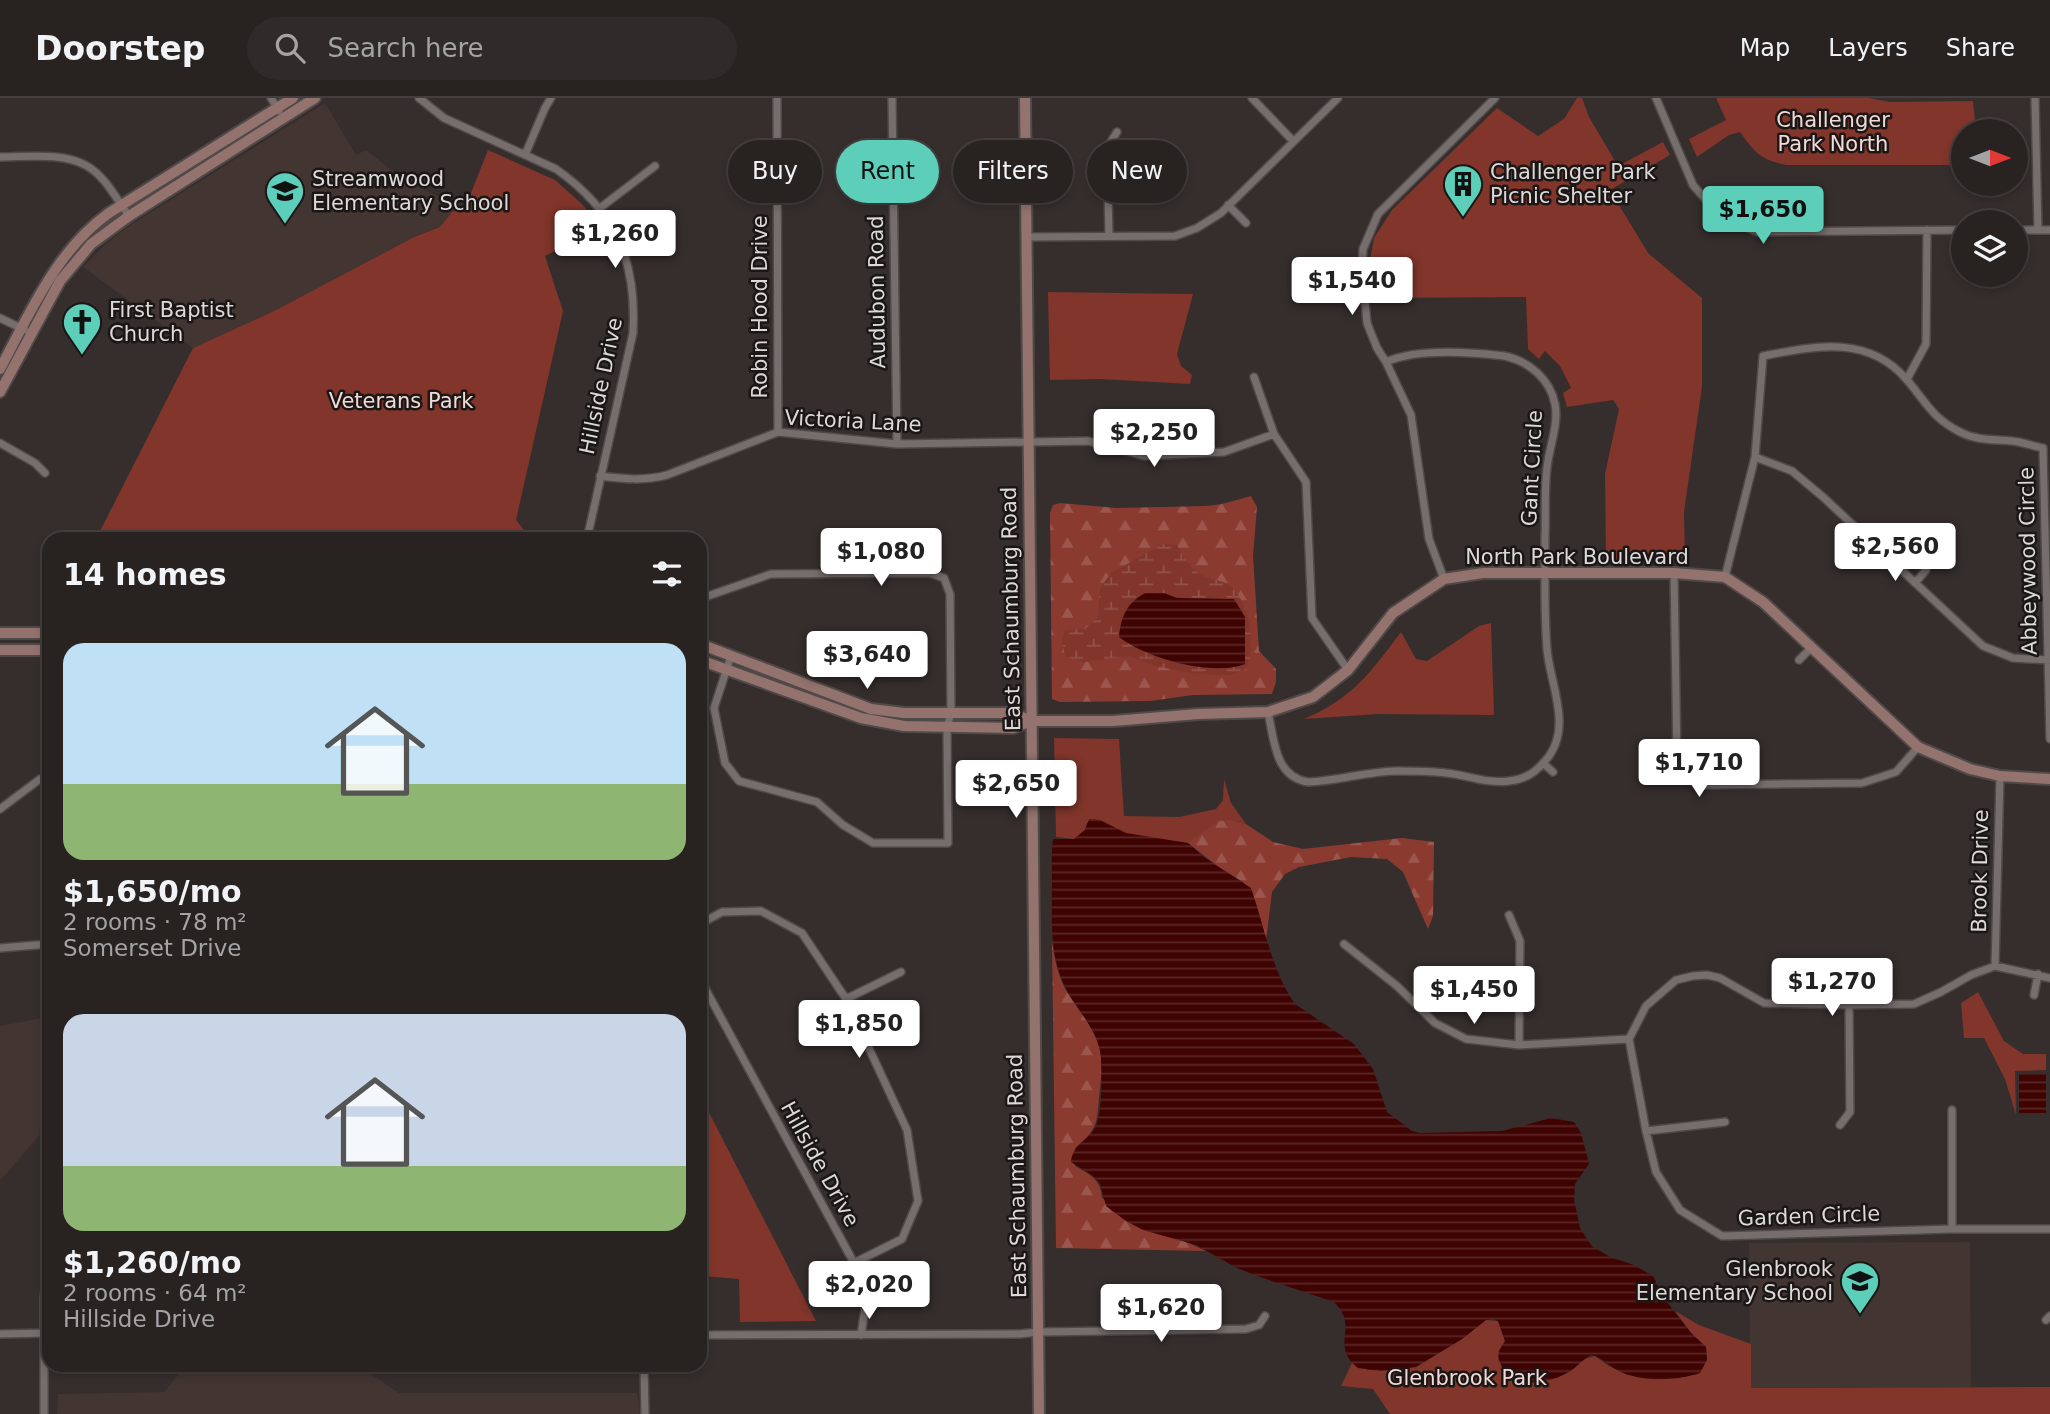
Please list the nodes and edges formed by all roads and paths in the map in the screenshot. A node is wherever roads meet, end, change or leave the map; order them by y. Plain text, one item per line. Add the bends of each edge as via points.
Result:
1 (293, 98) edge
2 (315, 98) edge
3 (419, 98) edge
4 (551, 98) edge
5 (776, 98) edge
6 (892, 98) edge
7 (1025, 98) edge
8 (1252, 98) edge
9 (1338, 98) edge
10 (1495, 98) edge
11 (1656, 98) edge
12 (2035, 98) edge
13 (277, 108) edge
14 (1116, 132) dead end
15 (1293, 141) junction
16 (525, 155) junction
17 (0, 157) edge
18 (655, 166) dead end
19 (1228, 205) junction
20 (122, 206) junction
21 (600, 208) junction
22 (129, 216) junction
23 (1246, 223) dead end
24 (1927, 230) junction
25 (1951, 230) edge
26 (2028, 230) edge
27 (2038, 230) junction
28 (2050, 230) edge
29 (1109, 236) junction
30 (1026, 237) junction
31 (0, 318) edge
32 (27, 331) junction
33 (1386, 362) junction
34 (0, 369) edge
35 (1254, 377) dead end
36 (1907, 379) junction
37 (0, 392) edge
38 (778, 432) junction
39 (1275, 434) junction
40 (1028, 441) junction
41 (0, 443) edge
42 (897, 444) junction
43 (1755, 457) junction
44 (45, 473) dead end
45 (600, 476) junction
46 (588, 532) edge
47 (1926, 570) dead end
48 (1674, 573) junction
49 (1545, 575) junction
50 (1725, 578) junction
51 (1444, 579) junction
52 (1915, 583) junction
53 (707, 596) edge
54 (0, 633) edge
55 (42, 633) edge
56 (707, 647) edge
57 (1812, 648) junction
58 (0, 650) edge
59 (42, 650) edge
60 (731, 656) junction
61 (1799, 660) dead end
62 (2048, 660) junction
63 (707, 663) edge
64 (726, 670) junction
65 (1348, 670) junction
66 (1268, 712) junction
67 (951, 713) junction
68 (1031, 721) junction
69 (947, 727) junction
70 (2050, 738) edge
71 (1918, 747) junction
72 (1543, 763) junction
73 (1553, 772) dead end
74 (2000, 776) junction
75 (42, 779) edge
76 (2050, 779) edge
77 (0, 810) edge
78 (1509, 915) dead end
79 (707, 920) edge
80 (1343, 944) dead end
81 (42, 945) edge
82 (0, 948) edge
83 (1995, 966) junction
84 (901, 972) dead end
85 (2038, 974) junction
86 (2050, 978) edge
87 (707, 992) edge
88 (2034, 995) dead end
89 (846, 999) junction
90 (1849, 1005) junction
91 (1629, 1039) junction
92 (1519, 1045) junction
93 (1952, 1110) dead end
94 (1725, 1122) dead end
95 (1840, 1125) dead end
96 (1646, 1131) junction
97 (1952, 1229) junction
98 (2050, 1229) edge
99 (854, 1263) junction
100 (1265, 1316) dead end
101 (1039, 1332) junction
102 (42, 1333) edge
103 (0, 1334) edge
104 (707, 1335) edge
105 (862, 1335) junction
106 (46, 1372) edge
107 (644, 1372) edge
108 (44, 1414) edge
109 (645, 1414) edge
110 (1039, 1414) edge

1 - 13 street
2 - 13 street
3 - 16 street, Hillside Drive via 444,118
4 - 16 street
5 - 38 street, Robin Hood Drive
6 - 42 street, Audubon Road
7 - 30 street, East Schaumburg Road
8 - 15 street
9 - 15 street
10 - 33 street via 1378,214 1370,231 1362,271 1367,323
11 - 24 street via 1693,186 1719,215 1757,232
12 - 27 street
13 - 20 street
13 - 22 street
14 - 29 street via 1107,148
15 - 19 street
16 - 21 street, Hillside Drive via 563,174
17 - 20 street via 64,158 87,166
18 - 21 street
19 - 23 street
19 - 29 street via 1198,228 1175,236
20 - 22 street
20 - 32 street via 95,224 66,255
21 - 45 street, Hillside Drive via 624,251 634,303 632,333
22 - 32 street via 72,264
24 - 25 street
24 - 36 street via 1926,344
26 - 27 street
27 - 28 street
29 - 30 street
30 - 40 street, East Schaumburg Road
31 - 32 street
32 - 34 street
32 - 37 street
33 - 49 street, Gant Circle via 1418,354 1490,354 1515,358 1543,378 1556,415 1547,467
33 - 51 street via 1411,415 1429,539
35 - 39 street
36 - 43 street, Abbeywood Circle via 1887,360 1853,347 1808,347 1763,356
36 - 62 street, Abbeywood Circle via 1933,415 1961,433 2043,448
38 - 42 street, Victoria Lane
38 - 45 street, Victoria Lane via 667,475 630,480
39 - 40 street, Victoria Lane via 1224,452 1145,456 1088,441
39 - 65 street via 1306,482 1312,618
40 - 42 street, Victoria Lane
40 - 68 street, East Schaumburg Road
41 - 44 street
43 - 50 street
43 - 52 street via 1792,471
45 - 46 street, Hillside Drive
47 - 52 street
48 - 49 street, North Park Boulevard
48 - 50 street, North Park Boulevard
48 - 71 street via 1677,758 1686,778 1701,785 1862,783 1896,772
49 - 51 street, North Park Boulevard via 1483,573
49 - 72 street, Gant Circle via 1547,649 1561,723 1556,743
50 - 57 street, North Park Boulevard via 1763,602
51 - 65 street, North Park Boulevard via 1393,613
52 - 62 street via 1983,646 2013,659
53 - 67 street via 771,575 929,573 944,578 950,594
54 - 55 street
56 - 60 street
57 - 61 street
57 - 71 street, North Park Boulevard
58 - 59 street
60 - 64 street
60 - 67 street via 871,709
62 - 70 street, Abbeywood Circle
63 - 64 street
64 - 69 street via 869,720
64 - 69 street via 714,708 725,763 739,780 817,802 873,843 948,843
65 - 66 street, North Park Boulevard via 1313,697
66 - 68 street, North Park Boulevard
66 - 72 street via 1282,766 1299,781 1324,782 1395,771 1511,781
67 - 68 street via 1013,713
67 - 69 street
68 - 69 street via 1013,728
68 - 101 street, East Schaumburg Road
71 - 74 street, North Park Boulevard
72 - 73 street
74 - 76 street, North Park Boulevard
74 - 83 street, Brook Drive
75 - 77 street
78 - 92 street via 1520,941
79 - 89 street via 722,912 761,911 802,933
80 - 92 street via 1435,1023 1466,1039
81 - 82 street
83 - 85 street
83 - 90 street via 1914,1004
84 - 89 street
85 - 86 street
85 - 88 street
87 - 99 street, Hillside Drive
89 - 99 street via 907,1130 918,1201 902,1239
90 - 91 street via 1764,1003 1720,978 1693,976 1676,980 1646,1006
90 - 95 street via 1850,1112
91 - 92 street
91 - 96 street, Garden Circle
93 - 97 street
94 - 96 street
96 - 97 street, Garden Circle via 1656,1172 1680,1210 1722,1236
97 - 98 street, Garden Circle
99 - 105 street, Hillside Drive via 866,1302
100 - 101 street via 1259,1325 1247,1329
101 - 105 street
101 - 110 street, East Schaumburg Road
102 - 103 street
104 - 105 street
106 - 108 street
107 - 109 street

